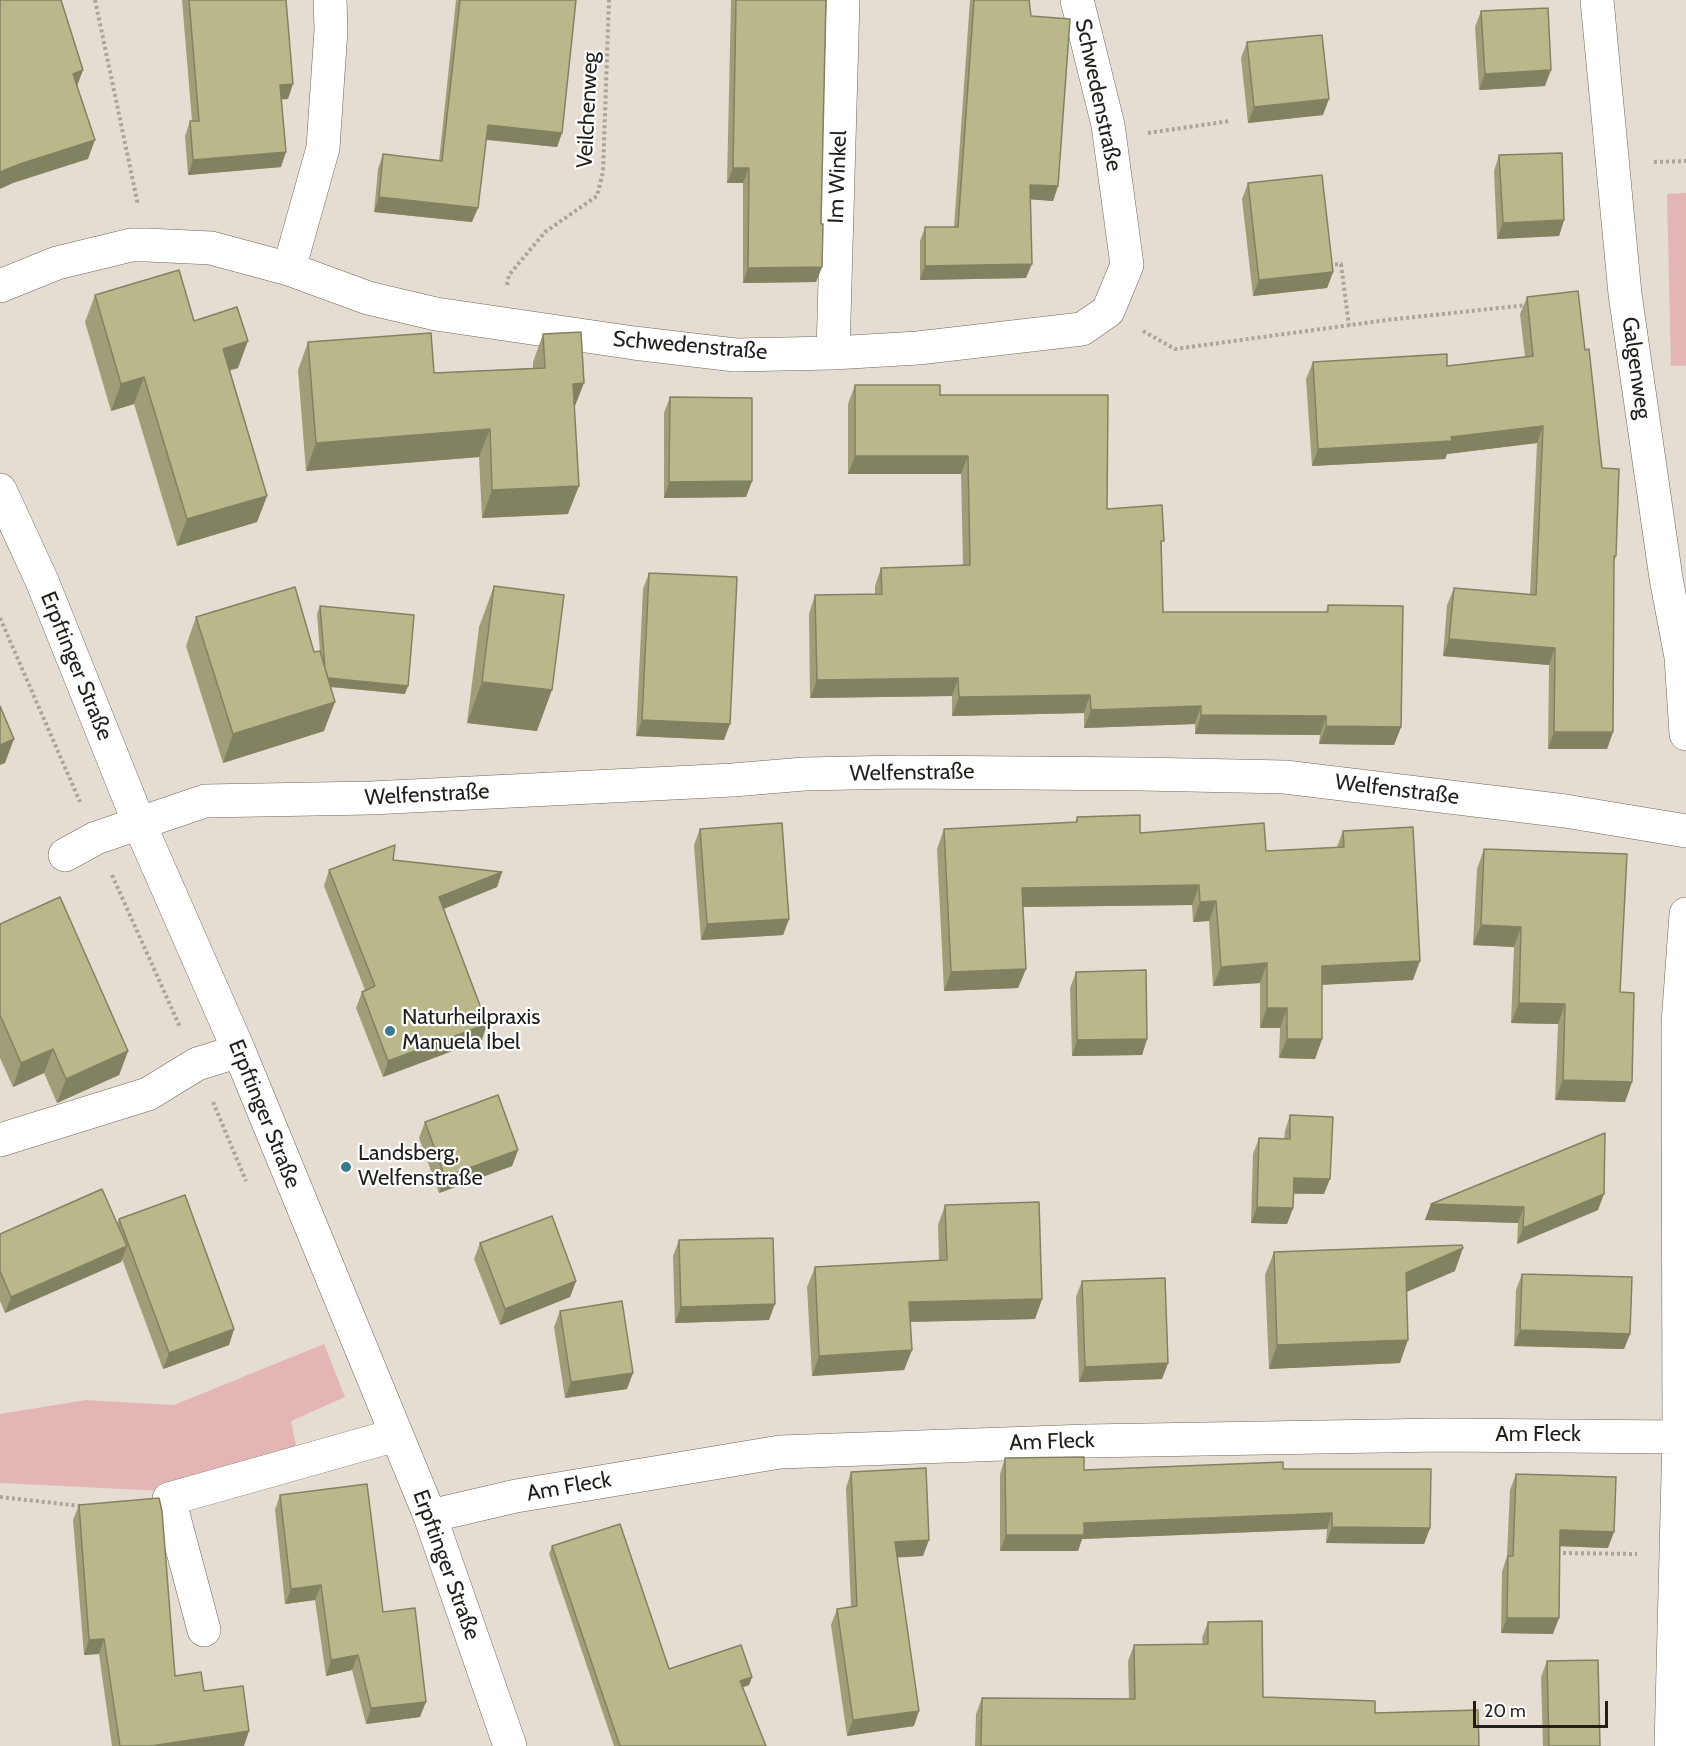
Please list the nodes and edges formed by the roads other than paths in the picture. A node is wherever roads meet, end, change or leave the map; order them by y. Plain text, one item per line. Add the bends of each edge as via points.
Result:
1 (330, 0) edge
2 (843, 0) edge
3 (1077, 0) edge
4 (1598, 0) edge
5 (289, 269) junction
6 (0, 286) edge
7 (833, 353) junction
8 (0, 490) edge
9 (1676, 576) edge
10 (1686, 734) edge
11 (139, 823) junction
12 (1686, 831) edge
13 (65, 855) dead end
14 (1686, 914) edge
15 (238, 1051) junction
16 (0, 1140) edge
17 (396, 1435) junction
18 (1679, 1437) junction
19 (430, 1516) junction
20 (204, 1630) dead end
21 (510, 1746) edge
22 (1671, 1746) edge

1 - 5 street via 323,148
2 - 7 street, Im Winkel
3 - 7 street, Schwedenstraße via 1108,125 1127,265 1108,311 1082,329 918,348
4 - 9 street, Galgenweg via 1625,294
5 - 6 street, Schwedenstraße via 212,248 131,245 57,263
5 - 7 street, Schwedenstraße via 368,298 500,324 735,355
8 - 11 street, Erpftinger Straße via 42,581
9 - 10 street, Galgenweg
11 - 12 street, Welfenstraße via 205,801 371,798 804,774 991,772 1285,777 1565,811
11 - 13 street, Welfenstraße via 96,838
11 - 15 street, Erpftinger Straße
14 - 18 street via 1678,1024
15 - 16 street via 197,1064 148,1094
15 - 17 street, Erpftinger Straße
17 - 19 street, Erpftinger Straße
17 - 20 street via 169,1499
18 - 19 street, Am Fleck via 1429,1435 780,1452 516,1496
18 - 22 street
19 - 21 street, Erpftinger Straße

